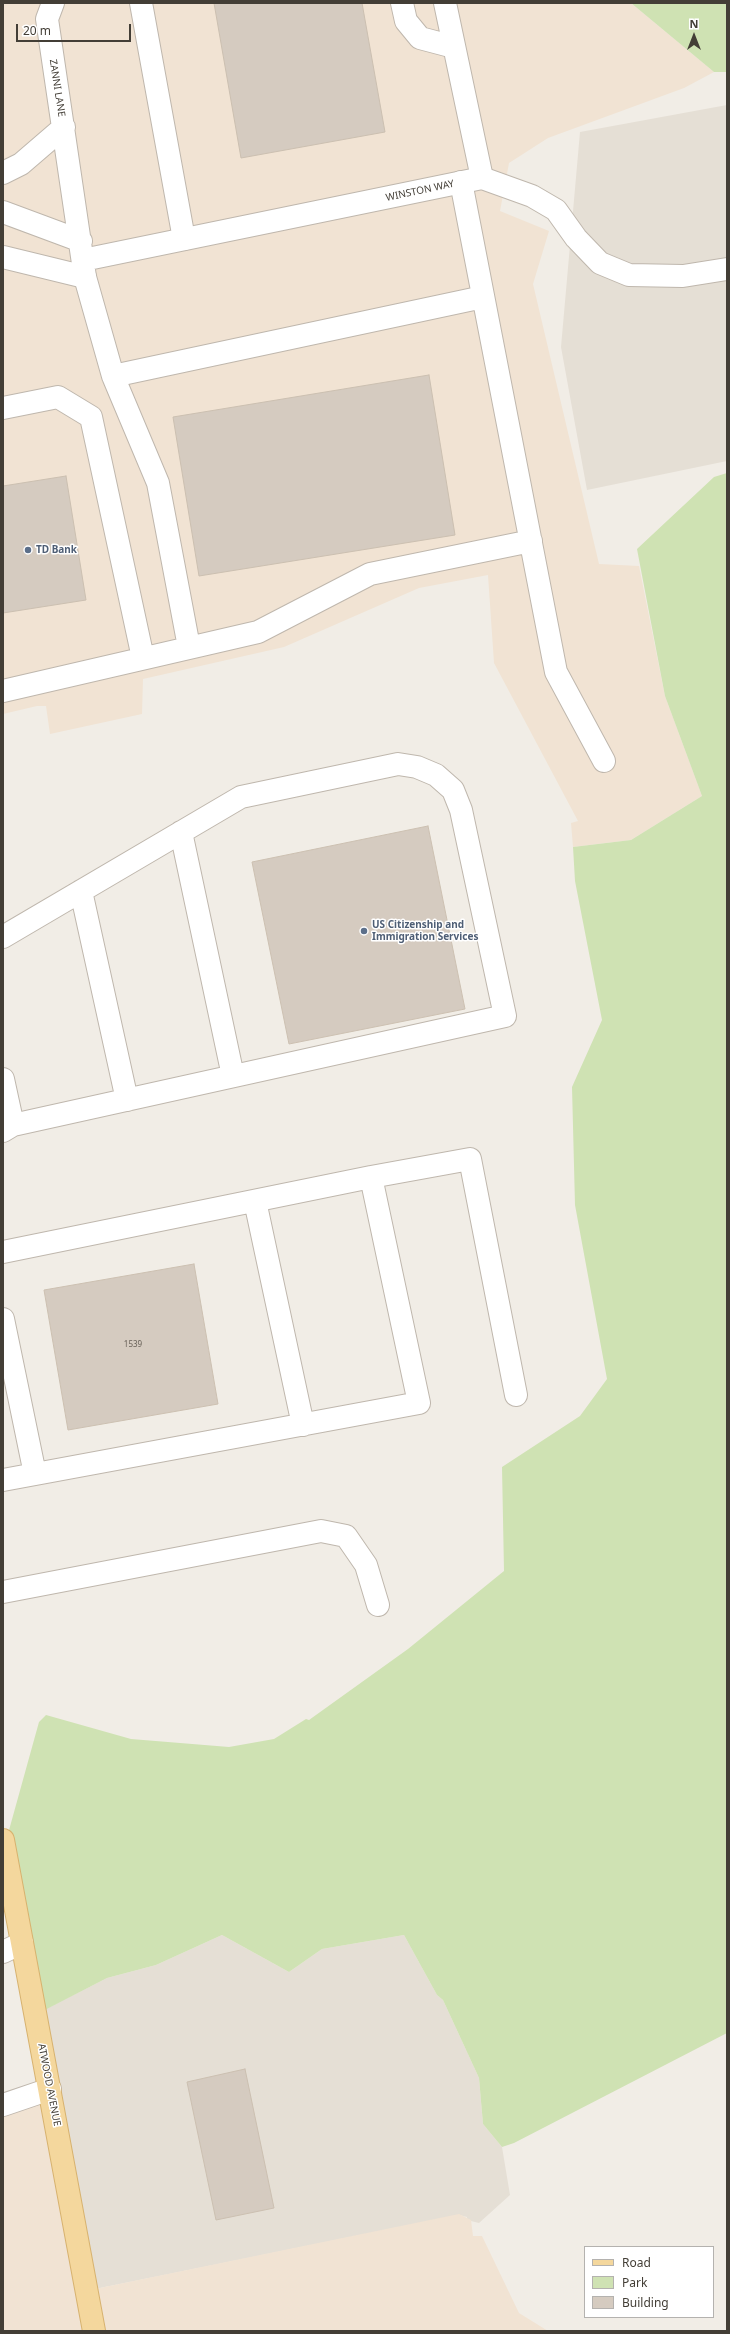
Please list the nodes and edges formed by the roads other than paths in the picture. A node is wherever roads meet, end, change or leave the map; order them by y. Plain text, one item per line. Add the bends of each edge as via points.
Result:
1 (53, 3) edge
2 (141, 3) edge
3 (402, 3) edge
4 (445, 3) edge
5 (454, 47) junction
6 (64, 127) junction
7 (3, 173) edge
8 (472, 180) junction
9 (3, 212) edge
10 (184, 239) junction
11 (3, 257) edge
12 (83, 259) junction
13 (727, 269) edge
14 (483, 297) junction
15 (113, 376) junction
16 (3, 408) edge
17 (530, 541) junction
18 (189, 647) junction
19 (143, 658) junction
20 (3, 691) edge
21 (604, 760) dead end
22 (181, 832) junction
23 (81, 891) junction
24 (3, 937) edge
25 (233, 1076) junction
26 (3, 1079) edge
27 (127, 1100) junction
28 (8, 1128) edge
29 (371, 1177) junction
30 (255, 1201) junction
31 (3, 1252) edge
32 (3, 1319) edge
33 (516, 1394) dead end
34 (303, 1425) junction
35 (35, 1474) junction
36 (3, 1480) edge
37 (3, 1592) edge
38 (378, 1605) dead end
39 (4, 1846) edge
40 (22, 1943) junction
41 (3, 1952) edge
42 (50, 2089) junction
43 (3, 2105) edge
44 (94, 2331) edge

1 - 6 street, ZANNI LANE via 47,19
2 - 10 street
3 - 5 street via 406,21 420,38
4 - 5 street
5 - 8 street
6 - 7 street, ZANNI LANE via 21,164
6 - 12 street, ZANNI LANE
8 - 10 street, WINSTON WAY
8 - 13 street via 532,196 556,210 576,238 600,263 628,276 684,276
8 - 14 street
9 - 12 street
10 - 12 street, WINSTON WAY
11 - 12 street
12 - 15 street, ZANNI LANE
14 - 15 street
14 - 17 street
15 - 18 street, ZANNI LANE via 158,482
16 - 19 street via 58,397 91,417
17 - 18 street via 370,574 258,632
17 - 21 street via 556,672
18 - 19 street
19 - 20 street
22 - 23 street
22 - 25 street
22 - 25 street via 241,797 398,764 417,767 436,775 453,790 461,810 505,1016
23 - 24 street
23 - 27 street
25 - 27 street
26 - 28 street
27 - 28 street
29 - 30 street
29 - 33 street via 470,1159
29 - 34 street via 419,1404
30 - 31 street
30 - 34 street
32 - 35 street
34 - 35 street
35 - 36 street
37 - 38 street via 321,1531 346,1536 366,1565
39 - 40 main road, ATWOOD AVENUE
40 - 41 street
40 - 42 main road, ATWOOD AVENUE
42 - 43 street
42 - 44 main road, ATWOOD AVENUE

